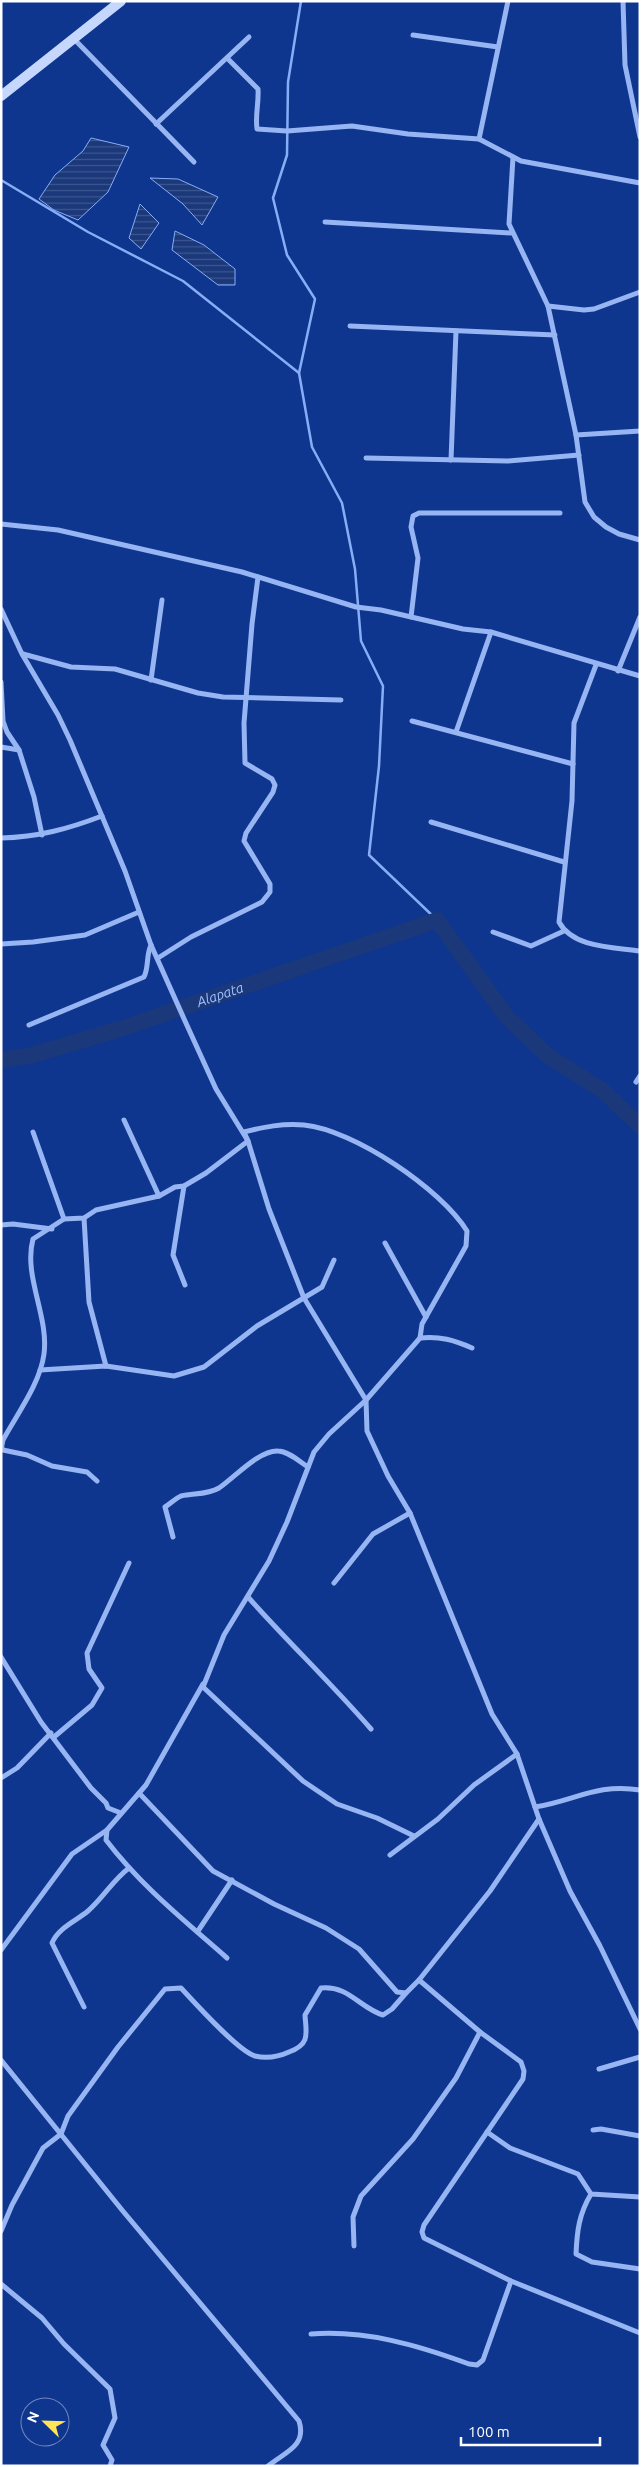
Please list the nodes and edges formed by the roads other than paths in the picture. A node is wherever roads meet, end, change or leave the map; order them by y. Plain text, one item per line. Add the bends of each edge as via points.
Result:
1 (121, 1) edge
2 (508, 1) edge
3 (623, 1) edge
4 (413, 36) dead end
5 (249, 37) dead end
6 (74, 38) junction
7 (498, 47) junction
8 (226, 58) junction
9 (1, 96) edge
10 (156, 124) junction
11 (640, 137) edge
12 (480, 139) junction
13 (513, 158) junction
14 (194, 162) dead end
15 (640, 183) edge
16 (325, 222) dead end
17 (511, 233) junction
18 (640, 292) edge
19 (548, 306) junction
20 (350, 326) dead end
21 (456, 330) junction
22 (556, 335) junction
23 (640, 431) edge
24 (576, 435) junction
25 (579, 455) junction
26 (366, 458) dead end
27 (450, 460) junction
28 (560, 514) dead end
29 (1, 524) edge
30 (640, 540) edge
31 (258, 577) junction
32 (162, 600) dead end
33 (1, 609) edge
34 (411, 617) junction
35 (640, 618) edge
36 (491, 632) junction
37 (22, 654) junction
38 (596, 664) junction
39 (618, 671) junction
40 (640, 676) edge
41 (151, 680) junction
42 (1, 682) edge
43 (247, 698) junction
44 (340, 700) dead end
45 (412, 721) dead end
46 (456, 732) junction
47 (1, 747) edge
48 (19, 750) junction
49 (573, 764) junction
50 (102, 816) junction
51 (431, 822) dead end
52 (42, 835) junction
53 (1, 838) edge
54 (564, 862) junction
55 (139, 912) junction
56 (564, 931) junction
57 (494, 932) dead end
58 (1, 944) edge
59 (151, 945) junction
60 (640, 951) edge
61 (158, 958) junction
62 (29, 1025) dead end
63 (640, 1076) edge
64 (636, 1082) dead end
65 (124, 1120) dead end
66 (33, 1132) dead end
67 (248, 1142) junction
68 (184, 1186) junction
69 (159, 1196) junction
70 (84, 1218) junction
71 (64, 1219) junction
72 (1, 1225) edge
73 (52, 1229) junction
74 (384, 1243) dead end
75 (334, 1260) dead end
76 (185, 1285) dead end
77 (304, 1298) junction
78 (426, 1317) junction
79 (420, 1338) junction
80 (472, 1348) dead end
81 (106, 1366) junction
82 (40, 1370) junction
83 (366, 1400) junction
84 (2, 1440) edge
85 (2, 1449) edge
86 (308, 1467) junction
87 (97, 1481) dead end
88 (410, 1513) junction
89 (173, 1537) dead end
90 (130, 1563) dead end
91 (334, 1583) dead end
92 (248, 1597) junction
93 (1, 1657) edge
94 (3, 1664) edge
95 (211, 1671) junction
96 (371, 1729) dead end
97 (52, 1735) junction
98 (518, 1754) junction
99 (1, 1778) edge
100 (640, 1790) edge
101 (139, 1793) junction
102 (534, 1807) junction
103 (121, 1813) junction
104 (539, 1820) junction
105 (108, 1830) junction
106 (414, 1836) junction
107 (390, 1855) dead end
108 (129, 1868) junction
109 (232, 1880) junction
110 (198, 1930) junction
111 (1, 1950) edge
112 (228, 1958) dead end
113 (419, 1980) junction
114 (406, 1993) junction
115 (84, 2006) dead end
116 (640, 2029) edge
117 (480, 2032) junction
118 (640, 2057) edge
119 (1, 2060) edge
120 (599, 2069) dead end
121 (593, 2130) dead end
122 (487, 2132) junction
123 (61, 2134) junction
124 (640, 2136) edge
125 (591, 2194) junction
126 (640, 2197) edge
127 (1, 2231) edge
128 (354, 2246) dead end
129 (640, 2269) edge
130 (510, 2281) junction
131 (1, 2284) edge
132 (640, 2333) edge
133 (310, 2334) dead end
134 (110, 2466) edge
135 (268, 2466) edge

1 - 6 main road
2 - 7 street
3 - 11 street via 625,65
4 - 7 street
5 - 8 street
6 - 9 main road
6 - 10 street
7 - 12 street
8 - 10 street
8 - 12 street via 258,89 257,129 287,131 352,126
10 - 14 street
12 - 13 street
13 - 15 street
13 - 17 street
16 - 17 street
17 - 19 street
18 - 19 street via 594,309
19 - 22 street
20 - 21 street
21 - 22 street
21 - 27 street
22 - 24 street
23 - 24 street
24 - 25 street
25 - 27 street via 508,461
25 - 30 street via 585,502 594,517 619,534
26 - 27 street
28 - 34 street via 420,513 413,516 411,527 418,558
29 - 31 street via 58,530
31 - 34 street via 361,608
31 - 43 street
32 - 41 street
33 - 37 street
34 - 36 street
35 - 39 street
36 - 38 street
36 - 46 street
37 - 41 street via 71,667 115,669
37 - 50 street via 58,714
38 - 39 street
38 - 49 street via 574,723
39 - 40 street
41 - 43 street via 198,692
42 - 48 street via 3,721
43 - 44 street
43 - 61 street via 245,763 272,779 275,785 246,832 244,841 270,884 270,892 262,902 190,937
45 - 46 street
46 - 49 street
47 - 48 street
48 - 52 street
49 - 54 street
50 - 52 street
50 - 55 street
51 - 54 street
52 - 53 street
54 - 56 street via 558,922
55 - 58 street via 85,935
55 - 59 street
56 - 57 street via 532,946
56 - 60 street via 591,943
59 - 61 street
59 - 62 street via 144,976
61 - 67 street via 216,1089
63 - 64 street
65 - 69 street
66 - 71 street
67 - 68 street
67 - 77 street via 269,1210
67 - 78 street via 244,1132 283,1124 330,1131 403,1170 436,1195 463,1224 468,1238
68 - 69 street
68 - 76 street via 173,1255
69 - 70 street via 96,1210
70 - 71 street
70 - 81 street via 89,1302
71 - 73 street
72 - 73 street
73 - 82 street via 33,1239 31,1246 44,1353
74 - 78 street
75 - 77 street via 322,1287
77 - 81 street via 257,1326 204,1367 174,1376
77 - 83 street
78 - 79 street
79 - 80 street via 452,1339
79 - 83 street
81 - 82 street
82 - 84 street
83 - 86 street via 329,1434 314,1452
83 - 88 street via 367,1431
84 - 85 street
85 - 87 street via 52,1466 87,1472
86 - 89 street via 286,1453 270,1452 218,1488 195,1496 180,1496 165,1507
86 - 92 street via 287,1522
88 - 91 street via 373,1534
88 - 98 street via 492,1714
90 - 97 street via 87,1653 89,1669 102,1688 92,1705
92 - 95 street via 224,1635
92 - 96 street via 297,1652 327,1678
93 - 94 street
94 - 97 street
95 - 101 street
95 - 106 street via 203,1687 289,1771 337,1804
97 - 99 street via 17,1768
97 - 103 street via 108,1808
98 - 102 street
98 - 106 street via 474,1785 438,1819
100 - 102 street via 597,1789
101 - 103 street
101 - 109 street via 213,1871
102 - 104 street
103 - 105 street
104 - 113 street via 490,1891
104 - 116 street via 570,1891
105 - 108 street via 106,1840
105 - 111 street via 72,1854
106 - 107 street
108 - 110 street via 178,1918
108 - 115 street via 52,1943
109 - 110 street
109 - 114 street via 326,1928 358,1949 397,1992
110 - 112 street
113 - 114 street
113 - 117 street
114 - 123 street via 392,2010 383,2015 341,1989 321,1988 305,2014 308,2033 301,2046 276,2058 254,2056 223,2032 180,1988 165,1989 68,2116
117 - 122 street via 521,2062 524,2070 523,2079
117 - 128 street via 456,2078 413,2139 361,2196 354,2217
118 - 120 street
119 - 123 street
121 - 124 street via 601,2128
122 - 125 street via 510,2148 578,2174
122 - 130 street via 422,2232 428,2242
123 - 127 street via 43,2148
123 - 135 street via 299,2421 302,2432 297,2444
125 - 126 street
125 - 129 street via 577,2227 576,2254 592,2262
130 - 132 street
130 - 133 street via 483,2360 477,2364 374,2336
131 - 134 street via 42,2318 110,2389 115,2418 103,2445 112,2460

